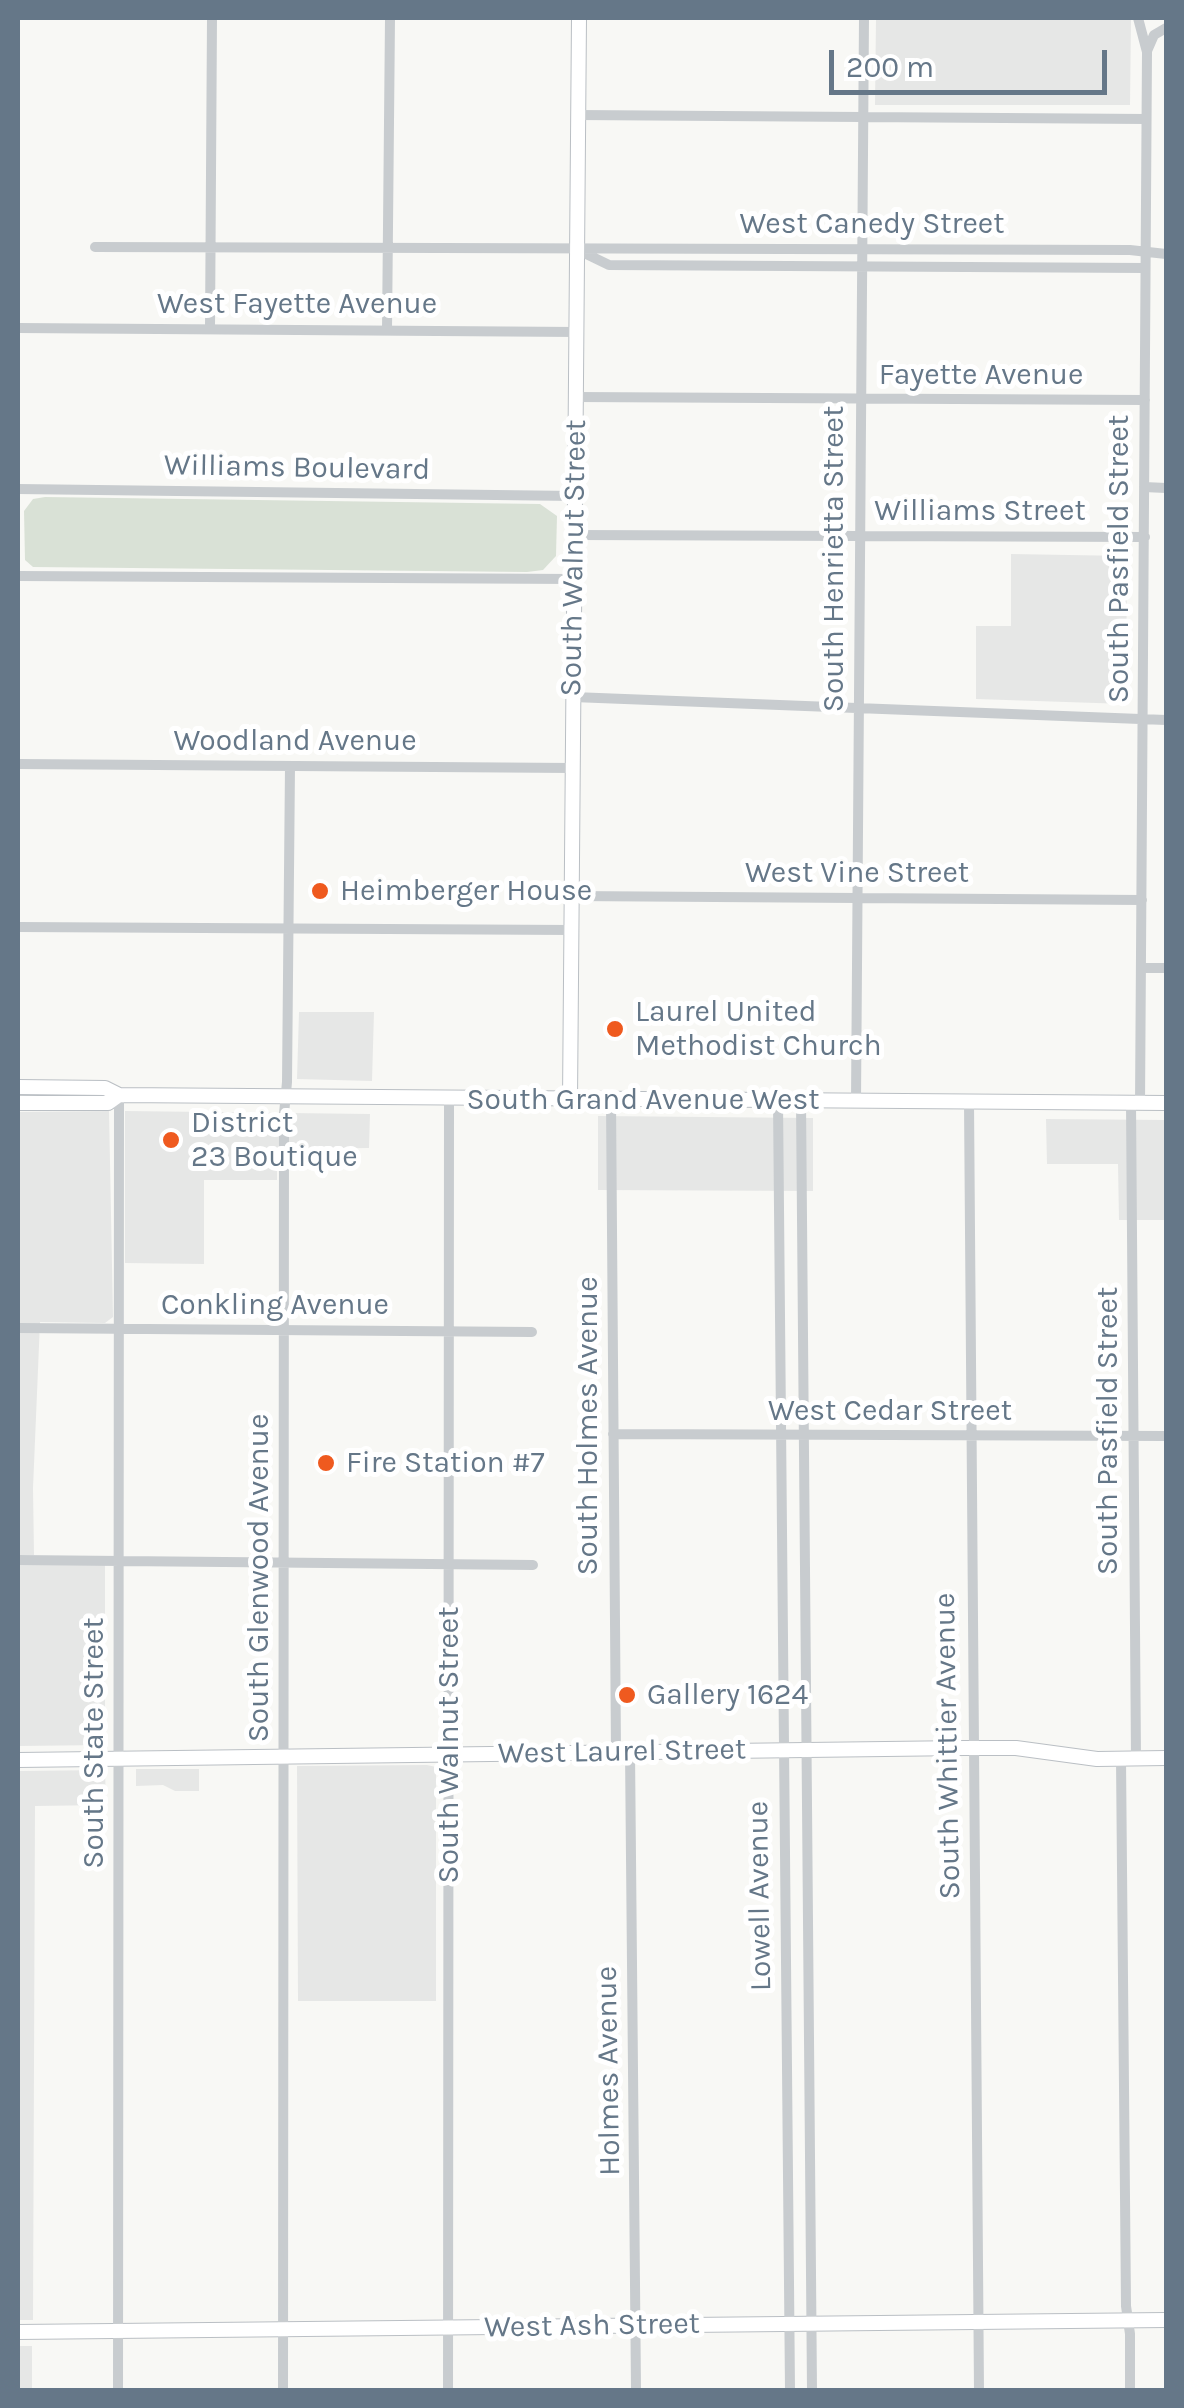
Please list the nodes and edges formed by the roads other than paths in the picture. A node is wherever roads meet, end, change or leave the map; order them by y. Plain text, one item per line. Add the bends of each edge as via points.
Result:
1 (212, 18) edge
2 (390, 18) edge
3 (578, 18) edge
4 (864, 18) edge
5 (1138, 18) edge
6 (1166, 28) edge
7 (1147, 52) junction
8 (577, 116) junction
9 (863, 116) junction
10 (1146, 119) junction
11 (95, 247) dead end
12 (210, 248) junction
13 (388, 249) junction
14 (861, 249) junction
15 (577, 250) junction
16 (1146, 251) junction
17 (1166, 254) edge
18 (861, 267) junction
19 (1146, 268) junction
20 (18, 328) edge
21 (210, 328) junction
22 (387, 330) junction
23 (577, 332) junction
24 (576, 398) junction
25 (860, 399) junction
26 (1145, 400) junction
27 (1144, 487) junction
28 (1166, 488) edge
29 (18, 489) edge
30 (575, 496) junction
31 (574, 536) junction
32 (860, 536) junction
33 (1145, 537) junction
34 (18, 576) edge
35 (574, 579) junction
36 (573, 698) junction
37 (858, 708) junction
38 (1143, 719) junction
39 (1166, 720) edge
40 (18, 764) edge
41 (290, 766) junction
42 (572, 768) junction
43 (572, 896) junction
44 (857, 898) junction
45 (1142, 900) junction
46 (18, 927) edge
47 (288, 929) junction
48 (572, 930) junction
49 (1142, 968) junction
50 (1166, 968) edge
51 (18, 1078) edge
52 (18, 1087) edge
53 (49, 1088) junction
54 (119, 1096) junction
55 (285, 1097) junction
56 (449, 1098) junction
57 (570, 1099) junction
58 (611, 1100) junction
59 (778, 1101) junction
60 (801, 1101) junction
61 (856, 1102) junction
62 (969, 1102) junction
63 (1136, 1103) junction
64 (1166, 1103) edge
65 (18, 1104) edge
66 (18, 1328) edge
67 (120, 1329) junction
68 (284, 1330) junction
69 (450, 1332) junction
70 (532, 1332) dead end
71 (613, 1434) junction
72 (782, 1435) junction
73 (803, 1435) junction
74 (970, 1436) junction
75 (1134, 1436) junction
76 (1166, 1436) edge
77 (18, 1560) edge
78 (119, 1560) junction
79 (284, 1562) junction
80 (449, 1564) junction
81 (533, 1564) dead end
82 (974, 1748) junction
83 (783, 1750) junction
84 (806, 1750) junction
85 (623, 1752) junction
86 (449, 1754) junction
87 (284, 1755) junction
88 (119, 1758) junction
89 (1166, 1758) edge
90 (1128, 1759) junction
91 (18, 1760) edge
92 (786, 2044) junction
93 (809, 2044) junction
94 (1128, 2320) junction
95 (1166, 2320) edge
96 (980, 2322) junction
97 (790, 2324) junction
98 (812, 2324) junction
99 (636, 2326) junction
100 (448, 2327) junction
101 (284, 2330) junction
102 (118, 2331) junction
103 (18, 2332) edge
104 (118, 2390) edge
105 (283, 2390) edge
106 (448, 2390) edge
107 (636, 2390) edge
108 (790, 2390) edge
109 (812, 2390) edge
110 (979, 2390) edge
111 (1130, 2390) edge

1 - 12 street
2 - 13 street
3 - 8 street, South Walnut Street
4 - 9 street, South Henrietta Street
5 - 7 street, South Pasfield Street
6 - 7 street via 1154,35
7 - 10 street, South Pasfield Street
8 - 9 street
8 - 15 street, South Walnut Street
9 - 10 street
9 - 14 street, South Henrietta Street
10 - 16 street, South Pasfield Street
11 - 12 street, West Canedy Street
12 - 13 street, West Canedy Street
12 - 21 street
13 - 15 street, West Canedy Street
13 - 22 street
14 - 15 street, West Canedy Street
14 - 16 street, West Canedy Street
14 - 18 street, South Henrietta Street
15 - 18 street, West Canedy Street via 608,264
15 - 23 street, South Walnut Street
16 - 17 street, West Canedy Street
16 - 19 street, South Pasfield Street
18 - 19 street, West Canedy Street
18 - 25 street, South Henrietta Street
19 - 26 street, South Pasfield Street
20 - 21 street, West Fayette Avenue
21 - 22 street, West Fayette Avenue
22 - 23 street, West Fayette Avenue
23 - 24 street, South Walnut Street
24 - 25 street, Fayette Avenue
24 - 30 street, South Walnut Street
25 - 26 street, Fayette Avenue
25 - 32 street, South Henrietta Street
26 - 27 street, South Pasfield Street
27 - 28 street
27 - 33 street, South Pasfield Street
29 - 30 street, Williams Boulevard
30 - 31 street, South Walnut Street
31 - 32 street, Williams Street
31 - 35 street, South Walnut Street
32 - 33 street, Williams Street
32 - 37 street, South Henrietta Street
33 - 38 street, South Pasfield Street
34 - 35 street
35 - 36 street, South Walnut Street
36 - 37 street
36 - 42 street, South Walnut Street
37 - 38 street
37 - 44 street, South Henrietta Street
38 - 39 street
38 - 45 street, South Pasfield Street
40 - 41 street, Woodland Avenue
41 - 42 street, Woodland Avenue
41 - 47 street, South Glenwood Avenue
42 - 43 street, South Walnut Street
43 - 44 street, West Vine Street
43 - 48 street, South Walnut Street
44 - 45 street, West Vine Street
44 - 61 street, South Henrietta Street
45 - 49 street, South Pasfield Street
46 - 47 street
47 - 48 street
47 - 55 street, South Glenwood Avenue
48 - 57 street, South Walnut Street
49 - 50 street
49 - 63 street, South Pasfield Street
51 - 53 street
52 - 53 street, South Grand Avenue West
53 - 54 street, South Grand Avenue West via 106,1088
54 - 55 street, South Grand Avenue West
54 - 65 street, South Grand Avenue West via 108,1102
54 - 67 street, South State Street
55 - 56 street, South Grand Avenue West
55 - 68 street, South Glenwood Avenue
56 - 57 street, South Grand Avenue West
56 - 69 street, South Walnut Street
57 - 58 street, South Grand Avenue West
58 - 59 street, South Grand Avenue West
58 - 71 street, South Holmes Avenue
59 - 60 street, South Grand Avenue West
59 - 72 street, Lowell Avenue
60 - 61 street, South Grand Avenue West
60 - 73 street, Lowell Avenue
61 - 62 street, South Grand Avenue West
62 - 63 street, South Grand Avenue West
62 - 74 street, South Whittier Avenue
63 - 64 street, South Grand Avenue West
63 - 75 street, South Pasfield Street
66 - 67 street, Conkling Avenue
67 - 68 street, Conkling Avenue
67 - 78 street, South State Street
68 - 69 street, Conkling Avenue
68 - 79 street, South Glenwood Avenue
69 - 70 street, Conkling Avenue
69 - 80 street, South Walnut Street
71 - 72 street, West Cedar Street
71 - 85 street, South Holmes Avenue
72 - 73 street, West Cedar Street
72 - 83 street, Lowell Avenue
73 - 74 street, West Cedar Street
73 - 84 street, Lowell Avenue
74 - 75 street, West Cedar Street
74 - 82 street, South Whittier Avenue
75 - 76 street, West Cedar Street
75 - 90 street, South Pasfield Street
77 - 78 street
78 - 79 street
78 - 88 street, South State Street
79 - 80 street
79 - 87 street, South Glenwood Avenue
80 - 81 street
80 - 86 street, South Walnut Street
82 - 84 street, West Laurel Street
82 - 90 street, West Laurel Street
82 - 96 street, South Whittier Avenue
83 - 84 street, West Laurel Street
83 - 85 street, West Laurel Street
83 - 92 street, Lowell Avenue
84 - 93 street, Lowell Avenue
85 - 86 street, West Laurel Street
85 - 99 street, Holmes Avenue
86 - 87 street, West Laurel Street
86 - 100 street, South Walnut Street
87 - 88 street, West Laurel Street
87 - 101 street, South Glenwood Avenue
88 - 91 street, West Laurel Street
88 - 102 street, South State Street
89 - 90 street, West Laurel Street
90 - 94 street, South Pasfield Street
92 - 93 street
92 - 97 street, Lowell Avenue
93 - 98 street, Lowell Avenue
94 - 95 street, West Ash Street
94 - 96 street, West Ash Street
94 - 111 street, South Pasfield Street
96 - 98 street, West Ash Street
96 - 110 street, South Whittier Avenue
97 - 98 street, West Ash Street
97 - 99 street, West Ash Street
97 - 108 street, Lowell Avenue
98 - 109 street, Lowell Avenue
99 - 100 street, West Ash Street
99 - 107 street, Holmes Avenue
100 - 101 street, West Ash Street
100 - 106 street, South Walnut Street
101 - 102 street, West Ash Street
101 - 105 street, South Glenwood Avenue
102 - 103 street, West Ash Street
102 - 104 street, South State Street

